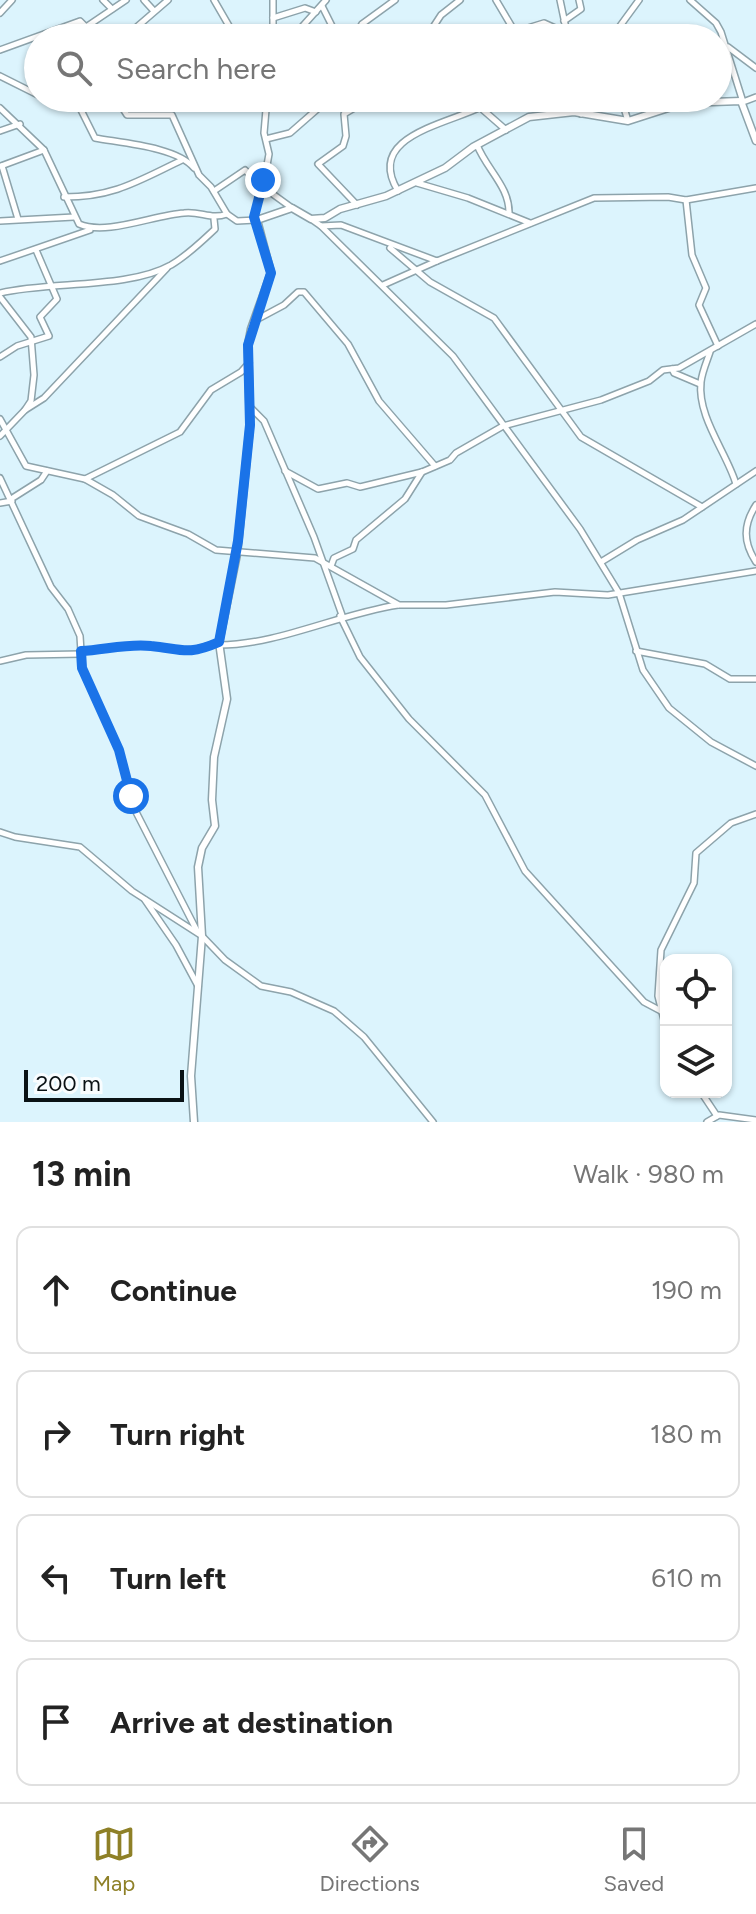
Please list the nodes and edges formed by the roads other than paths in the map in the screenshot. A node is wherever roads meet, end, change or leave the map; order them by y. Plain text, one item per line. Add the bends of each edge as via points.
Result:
1 (12, 0) edge
2 (103, 0) edge
3 (126, 0) edge
4 (144, 0) edge
5 (168, 0) edge
6 (214, 0) edge
7 (273, 0) edge
8 (395, 0) edge
9 (460, 0) edge
10 (496, 0) edge
11 (560, 0) edge
12 (579, 0) edge
13 (639, 0) edge
14 (690, 0) edge
15 (324, 3) edge
16 (112, 9) junction
17 (154, 11) junction
18 (316, 12) junction
19 (0, 13) edge
20 (273, 18) junction
21 (564, 21) junction
22 (90, 24) edge
23 (142, 24) edge
24 (228, 24) edge
25 (273, 24) edge
26 (305, 24) edge
27 (332, 24) edge
28 (362, 24) edge
29 (435, 24) edge
30 (510, 24) edge
31 (565, 24) edge
32 (621, 24) edge
33 (716, 24) edge
34 (24, 41) edge
35 (0, 50) edge
36 (732, 50) edge
37 (732, 64) edge
38 (756, 68) edge
39 (0, 76) edge
40 (24, 88) edge
41 (756, 97) edge
42 (732, 102) edge
43 (743, 102) junction
44 (0, 108) edge
45 (82, 112) edge
46 (125, 112) edge
47 (267, 112) edge
48 (314, 112) edge
49 (347, 112) edge
50 (474, 112) edge
51 (485, 112) edge
52 (625, 112) edge
53 (652, 112) edge
54 (581, 114) joint
55 (628, 121) junction
56 (20, 124) junction
57 (506, 130) junction
58 (0, 131) edge
59 (266, 139) junction
60 (756, 141) edge
61 (477, 145) junction
62 (44, 150) junction
63 (184, 159) junction
64 (1, 166) edge
65 (199, 175) junction
66 (417, 183) junction
67 (756, 188) edge
68 (214, 191) junction
69 (265, 191) junction
70 (398, 191) junction
71 (64, 197) junction
72 (686, 200) junction
73 (357, 205) junction
74 (292, 208) junction
75 (227, 214) junction
76 (509, 214) junction
77 (74, 217) junction
78 (256, 218) junction
79 (18, 219) junction
80 (214, 219) junction
81 (311, 219) junction
82 (0, 221) edge
83 (530, 223) junction
84 (321, 226) junction
85 (91, 230) junction
86 (386, 245) junction
87 (36, 250) junction
88 (0, 261) edge
89 (437, 261) junction
90 (168, 267) junction
91 (416, 271) junction
92 (383, 285) junction
93 (52, 287) junction
94 (0, 295) edge
95 (254, 321) junction
96 (756, 324) edge
97 (714, 339) junction
98 (33, 344) junction
99 (718, 346) junction
100 (711, 350) junction
101 (0, 357) edge
102 (249, 363) junction
103 (673, 371) junction
104 (700, 384) junction
105 (249, 406) junction
106 (563, 409) junction
107 (25, 410) junction
108 (0, 419) edge
109 (503, 426) junction
110 (5, 430) junction
111 (0, 436) edge
112 (435, 466) junction
113 (47, 471) junction
114 (285, 471) junction
115 (756, 471) edge
116 (422, 472) junction
117 (0, 478) edge
118 (85, 479) junction
119 (736, 484) junction
120 (12, 500) junction
121 (0, 503) edge
122 (756, 505) edge
123 (702, 507) junction
124 (237, 554) junction
125 (323, 562) junction
126 (601, 562) junction
127 (756, 562) edge
128 (331, 566) junction
129 (756, 571) edge
130 (619, 593) junction
131 (399, 605) junction
132 (341, 616) junction
133 (219, 644) junction
134 (636, 651) junction
135 (81, 652) junction
136 (0, 661) edge
137 (756, 679) edge
138 (756, 766) edge
139 (756, 814) edge
140 (0, 832) edge
141 (144, 899) junction
142 (200, 936) junction
143 (661, 954) edge
144 (660, 965) edge
145 (198, 986) junction
146 (660, 1006) edge
147 (660, 1010) edge
148 (705, 1098) edge
149 (717, 1116) junction
150 (756, 1120) edge
151 (194, 1122) edge
152 (433, 1122) edge
153 (707, 1122) edge

1 - 19 street
2 - 16 street
3 - 16 street
4 - 17 street
5 - 17 street
6 - 24 street
7 - 20 street
8 - 28 street
9 - 29 street
10 - 30 street
11 - 21 street
12 - 21 street via 581,9
13 - 32 street
14 - 33 street
15 - 18 street
15 - 27 street
16 - 22 street
17 - 23 street
18 - 20 street via 305,8
18 - 26 street
20 - 25 street
21 - 31 street
34 - 35 street
36 - 38 street
37 - 43 street
39 - 40 street
41 - 43 street
42 - 43 street
43 - 60 street
44 - 56 street
45 - 63 street via 95,138
46 - 65 street via 172,115
47 - 59 street
48 - 59 street via 290,133
49 - 73 street via 343,146 318,164
50 - 70 street via 404,139 391,157 390,179
51 - 57 street
52 - 55 street
53 - 55 street
54 - 55 street
54 - 57 street via 529,117
56 - 58 street
56 - 62 street
57 - 61 street
59 - 69 street
61 - 66 street
61 - 76 street via 485,165 506,190
62 - 64 street
62 - 71 street
63 - 65 street
63 - 71 street via 127,189 97,197
64 - 79 street
65 - 68 street
66 - 70 street
66 - 76 street
67 - 72 street
68 - 69 street via 245,170
68 - 75 street
69 - 74 street
69 - 78 street
70 - 73 street
71 - 77 street
72 - 83 street via 594,198
72 - 97 street via 692,255 706,288 699,305
73 - 81 street
74 - 78 street
74 - 81 street
75 - 78 street via 237,221
75 - 80 street
76 - 83 street
77 - 79 street
77 - 85 street
78 - 95 street via 271,273
79 - 82 street
80 - 85 street via 186,212
80 - 90 street via 215,229
81 - 84 street
83 - 89 street
84 - 86 street via 341,225
84 - 92 street
85 - 87 street
86 - 89 street
86 - 91 street
87 - 88 street
87 - 93 street
89 - 91 street
90 - 93 street via 118,280
90 - 107 street via 44,398
91 - 92 street
91 - 106 street via 490,315
92 - 109 street via 447,348
93 - 94 street
93 - 98 street via 57,299 40,317 49,336
94 - 98 street
95 - 102 street
95 - 112 street via 304,292 348,344 379,401
96 - 99 street
97 - 99 street
97 - 100 street
98 - 101 street via 17,346
98 - 107 street via 33,386
99 - 100 street
100 - 103 street
100 - 104 street
102 - 105 street
102 - 118 street via 211,390 180,432
103 - 104 street
103 - 106 street
104 - 119 street
105 - 114 street via 260,414
105 - 124 street
106 - 109 street
106 - 123 street via 584,440
107 - 110 street
108 - 110 street
109 - 112 street
109 - 126 street
110 - 111 street
110 - 113 street via 26,466
112 - 116 street
113 - 118 street
113 - 120 street
114 - 116 street via 318,489 347,483 360,487
114 - 125 street
115 - 119 street
116 - 128 street via 405,499
117 - 120 street
118 - 124 street via 139,516
119 - 123 street
120 - 121 street
120 - 135 street via 51,587 79,632
122 - 127 street via 746,536
123 - 126 street
124 - 125 street via 302,556
124 - 133 street
125 - 128 street
125 - 132 street
126 - 130 street
128 - 131 street
129 - 130 street
130 - 131 street via 555,592
130 - 134 street
131 - 132 street
132 - 133 street via 247,643
132 - 147 street via 360,657 409,719 485,795 525,871 644,1002
133 - 135 street via 195,651 154,646
133 - 142 street via 227,699 213,770 215,826 198,867
134 - 137 street via 705,664 730,679
134 - 138 street via 669,708 711,742
135 - 136 street
135 - 142 street via 87,683 119,750 139,821
139 - 143 street via 731,823 697,850 694,883
140 - 141 street via 80,847
141 - 142 street
141 - 145 street
142 - 145 street
142 - 152 street via 261,986 314,1001 349,1023
144 - 146 street
145 - 151 street via 191,1076
148 - 149 street
149 - 150 street
149 - 153 street

